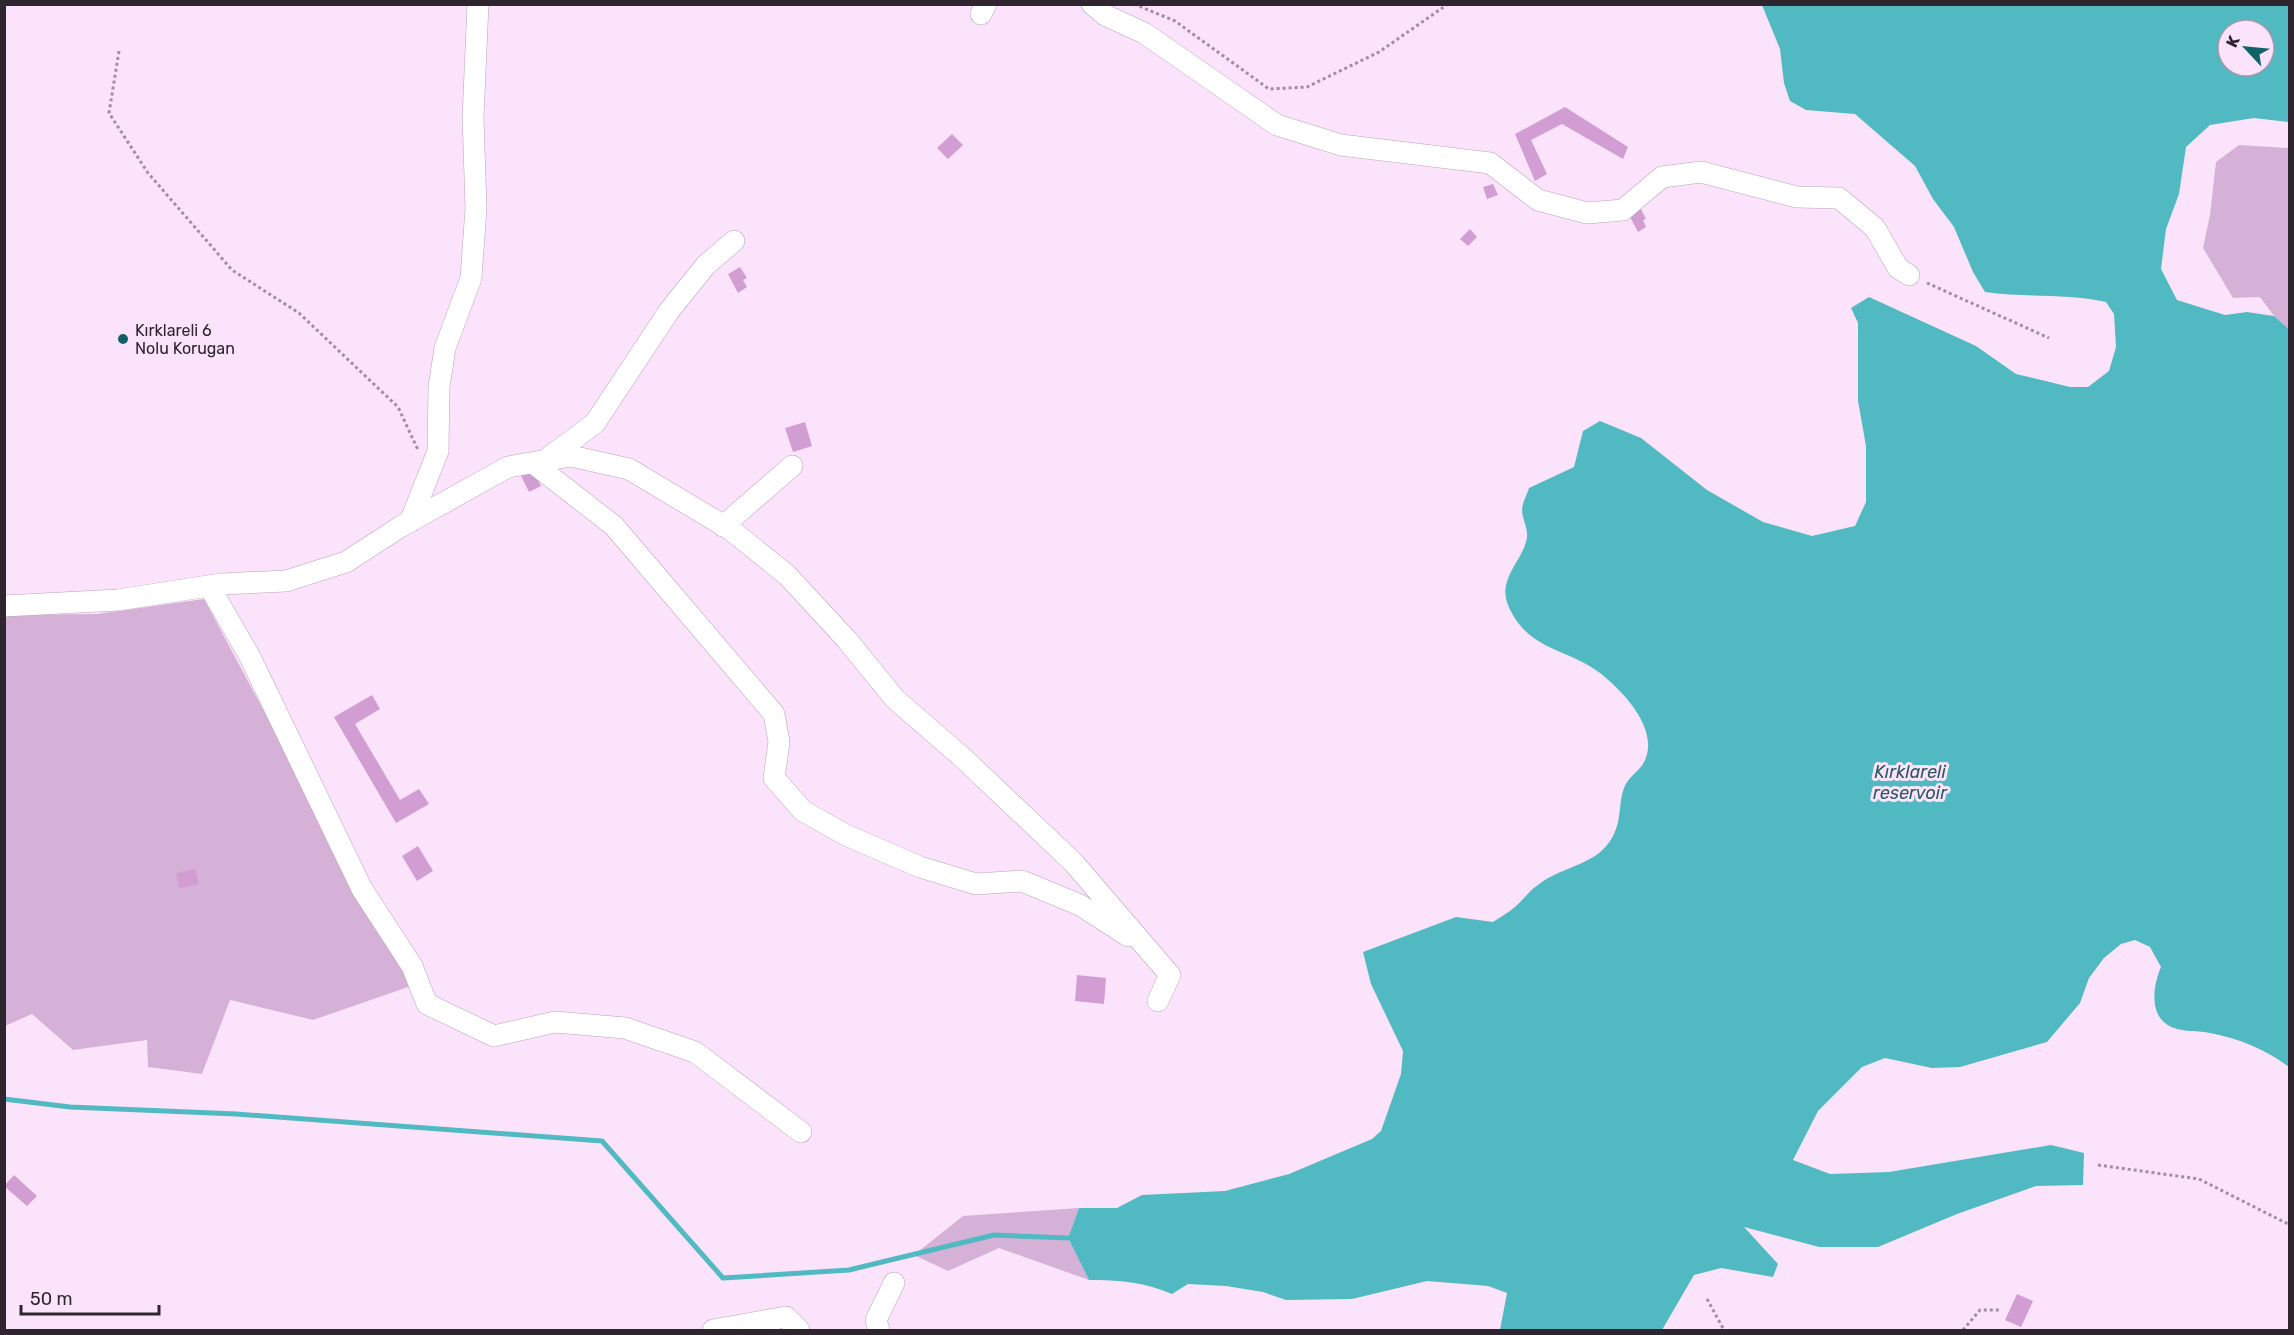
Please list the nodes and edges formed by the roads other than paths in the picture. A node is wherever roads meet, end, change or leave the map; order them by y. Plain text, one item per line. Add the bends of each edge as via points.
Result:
1 (478, 4) edge
2 (1092, 4) edge
3 (734, 241) dead end
4 (1909, 275) road end
5 (539, 462) junction
6 (792, 466) dead end
7 (410, 522) junction
8 (723, 526) junction
9 (209, 586) junction
10 (4, 606) edge
11 (1150, 950) junction
12 (1158, 1001) dead end
13 (801, 1132) dead end
14 (894, 1283) dead end
15 (713, 1330) edge
16 (799, 1330) edge
17 (879, 1330) edge

1 - 7 street via 473,117 476,208 471,278 445,348 439,387 438,451
2 - 4 street via 1105,15 1144,33 1277,125 1341,145 1490,163 1538,200 1587,213 1623,210 1662,177 1701,172 1797,197 1839,198 1875,228 1898,268
3 - 5 street via 706,265 669,310 595,423
5 - 7 street via 508,467
5 - 8 street via 571,456 629,469
5 - 11 street via 614,526 774,714 778,742 774,778 803,811 846,835 920,867 976,884 1022,881 1080,905
6 - 8 street
7 - 9 street via 346,562 296,578
8 - 11 street via 787,575 895,699 1073,862
9 - 10 street via 118,600
9 - 13 street via 249,655 362,889 412,966 427,1004 494,1036 555,1022 625,1028 695,1052
11 - 12 street via 1170,975
14 - 17 street via 876,1320
15 - 16 street via 786,1317

